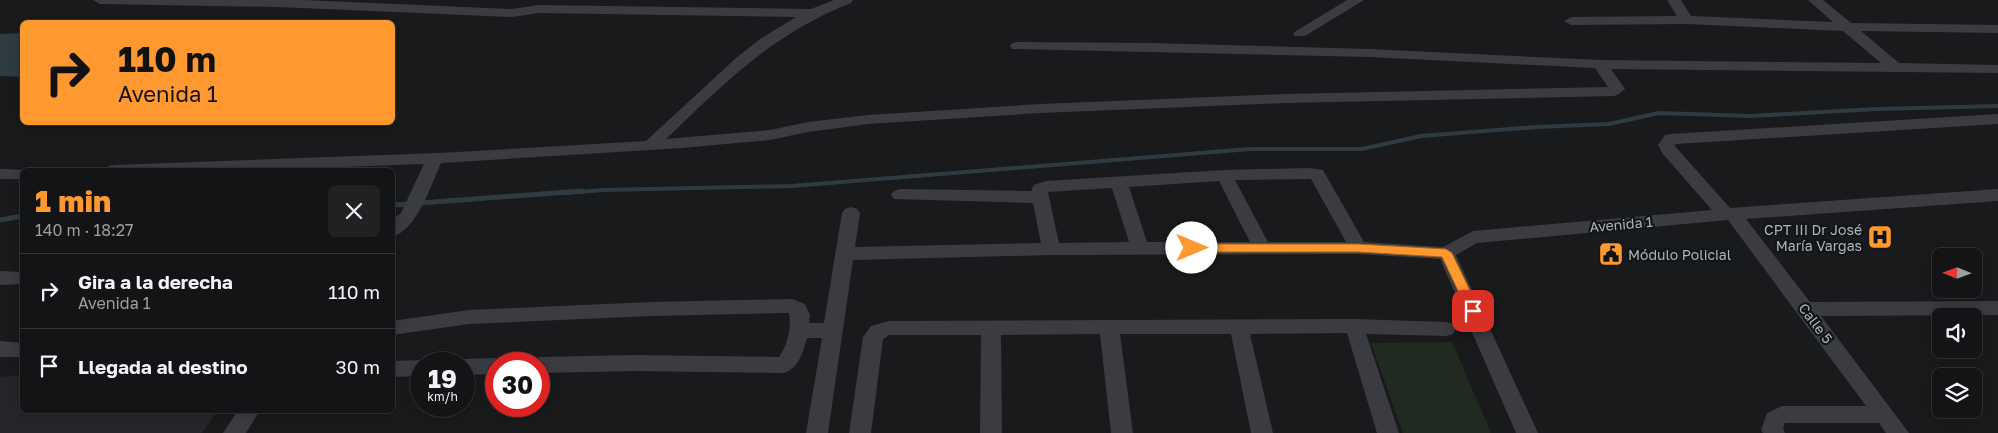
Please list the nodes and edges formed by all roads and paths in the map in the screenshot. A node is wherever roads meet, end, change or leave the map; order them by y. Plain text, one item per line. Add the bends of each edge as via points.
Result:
1 (100, 0) edge
2 (846, 0) edge
3 (1357, 0) edge
4 (1674, 0) edge
5 (1815, 0) edge
6 (828, 3) edge
7 (535, 5) edge
8 (811, 13) junction
9 (764, 14) junction
10 (1687, 20) junction
11 (1571, 21) dead end
12 (1848, 27) junction
13 (783, 30) junction
14 (1998, 30) edge
15 (1300, 33) dead end
16 (1017, 46) dead end
17 (1600, 64) junction
18 (1897, 69) junction
19 (1998, 69) edge
20 (1998, 119) edge
21 (651, 145) junction
22 (435, 158) junction
23 (168, 168) edge
24 (0, 174) edge
25 (20, 174) edge
26 (1224, 175) junction
27 (1119, 183) junction
28 (900, 195) dead end
29 (1998, 195) edge
30 (1040, 197) junction
31 (851, 213) dead end
32 (1729, 214) junction
33 (395, 228) edge
34 (1051, 248) junction
35 (1140, 248) junction
36 (1262, 248) junction
37 (1358, 248) junction
38 (1446, 253) junction
39 (845, 254) junction
40 (0, 278) edge
41 (20, 278) edge
42 (1998, 308) edge
43 (1806, 309) junction
44 (1239, 326) junction
45 (1354, 326) junction
46 (1109, 327) junction
47 (395, 328) edge
48 (991, 328) junction
49 (1446, 329) dead end
50 (833, 330) junction
51 (798, 331) junction
52 (0, 349) edge
53 (20, 350) edge
54 (550, 365) edge
55 (410, 368) edge
56 (395, 369) edge
57 (248, 413) edge
58 (1884, 415) junction
59 (234, 433) edge
60 (817, 433) edge
61 (860, 433) edge
62 (991, 433) edge
63 (1122, 433) edge
64 (1262, 433) edge
65 (1388, 433) edge
66 (1527, 433) edge
67 (1774, 433) edge
68 (1898, 433) edge

1 - 7 street via 278,3 512,13
2 - 6 street
3 - 15 street
4 - 10 street
5 - 12 street
6 - 8 street
7 - 9 street
8 - 9 street
8 - 13 street
9 - 13 street
10 - 11 street
10 - 12 street
12 - 14 street
12 - 18 street
13 - 21 street via 739,62
16 - 17 street via 1369,53
17 - 18 street
17 - 21 street via 1618,89 1090,105 816,125 766,136
18 - 19 street
20 - 32 street, Calle 5 via 1671,139 1666,145 1670,153
21 - 22 street
22 - 23 street
22 - 33 street via 408,216
24 - 25 street
26 - 27 street
26 - 36 street
26 - 37 street via 1317,174
27 - 30 street via 1046,187 1040,189
27 - 35 street
28 - 30 street
29 - 32 street, Avenida 1
30 - 34 street
31 - 39 street
32 - 38 street, Avenida 1 via 1473,237
32 - 43 street, Calle 5
34 - 35 street
34 - 39 street
35 - 36 street
36 - 37 street
37 - 38 street
38 - 66 street
39 - 50 street
40 - 41 street
42 - 43 street
43 - 58 street, Calle 5
44 - 45 street
44 - 46 street
44 - 64 street
45 - 49 street
45 - 65 street
46 - 48 street
46 - 63 street
47 - 51 street via 469,317 792,306 800,315
48 - 61 street via 889,328 878,331 873,337
48 - 62 street
50 - 51 street
50 - 60 street
51 - 54 street via 793,353 784,365
52 - 53 street
55 - 56 street
57 - 59 street
58 - 67 street via 1782,414 1774,419
58 - 68 street, Calle 5

